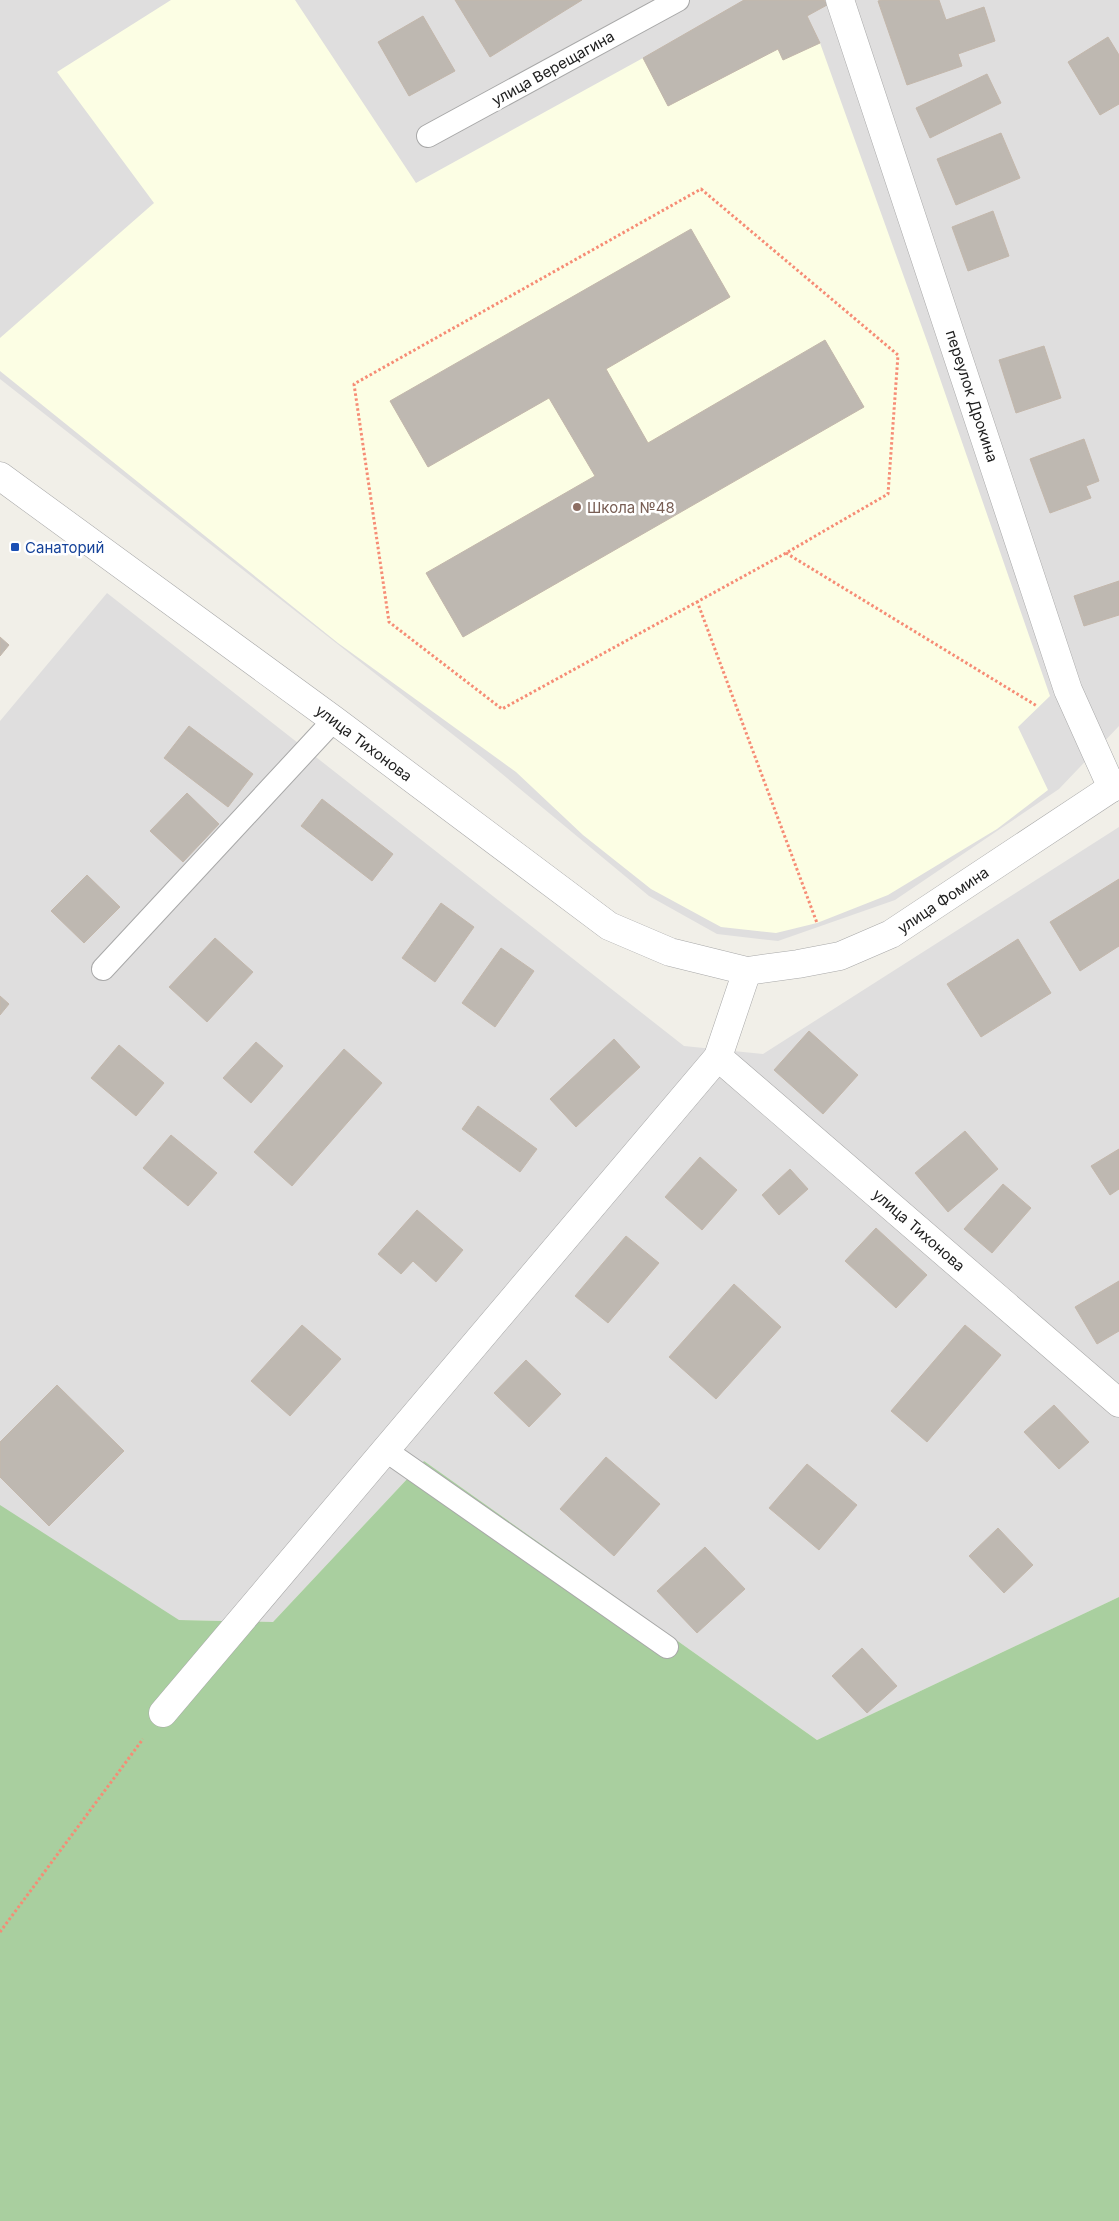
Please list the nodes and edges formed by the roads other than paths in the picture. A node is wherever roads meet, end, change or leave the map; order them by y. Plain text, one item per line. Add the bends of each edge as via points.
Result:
1 (678, 0) edge
2 (840, 0) edge
3 (428, 136) dead end
4 (0, 476) edge
5 (334, 720) junction
6 (1116, 786) edge
7 (103, 969) dead end
8 (746, 971) junction
9 (718, 1057) junction
10 (1119, 1403) edge
11 (385, 1450) junction
12 (667, 1647) dead end
13 (163, 1713) road end

1 - 3 lane, улица Верещагина
2 - 6 street, переулок Дрокина via 1068,690
4 - 5 street, улица Тихонова
5 - 7 lane
5 - 8 street, улица Тихонова via 609,926 670,952
6 - 8 street, улица Фомина via 891,934 840,956
8 - 9 street
9 - 10 street, улица Тихонова
9 - 11 street
11 - 12 lane
11 - 13 street

